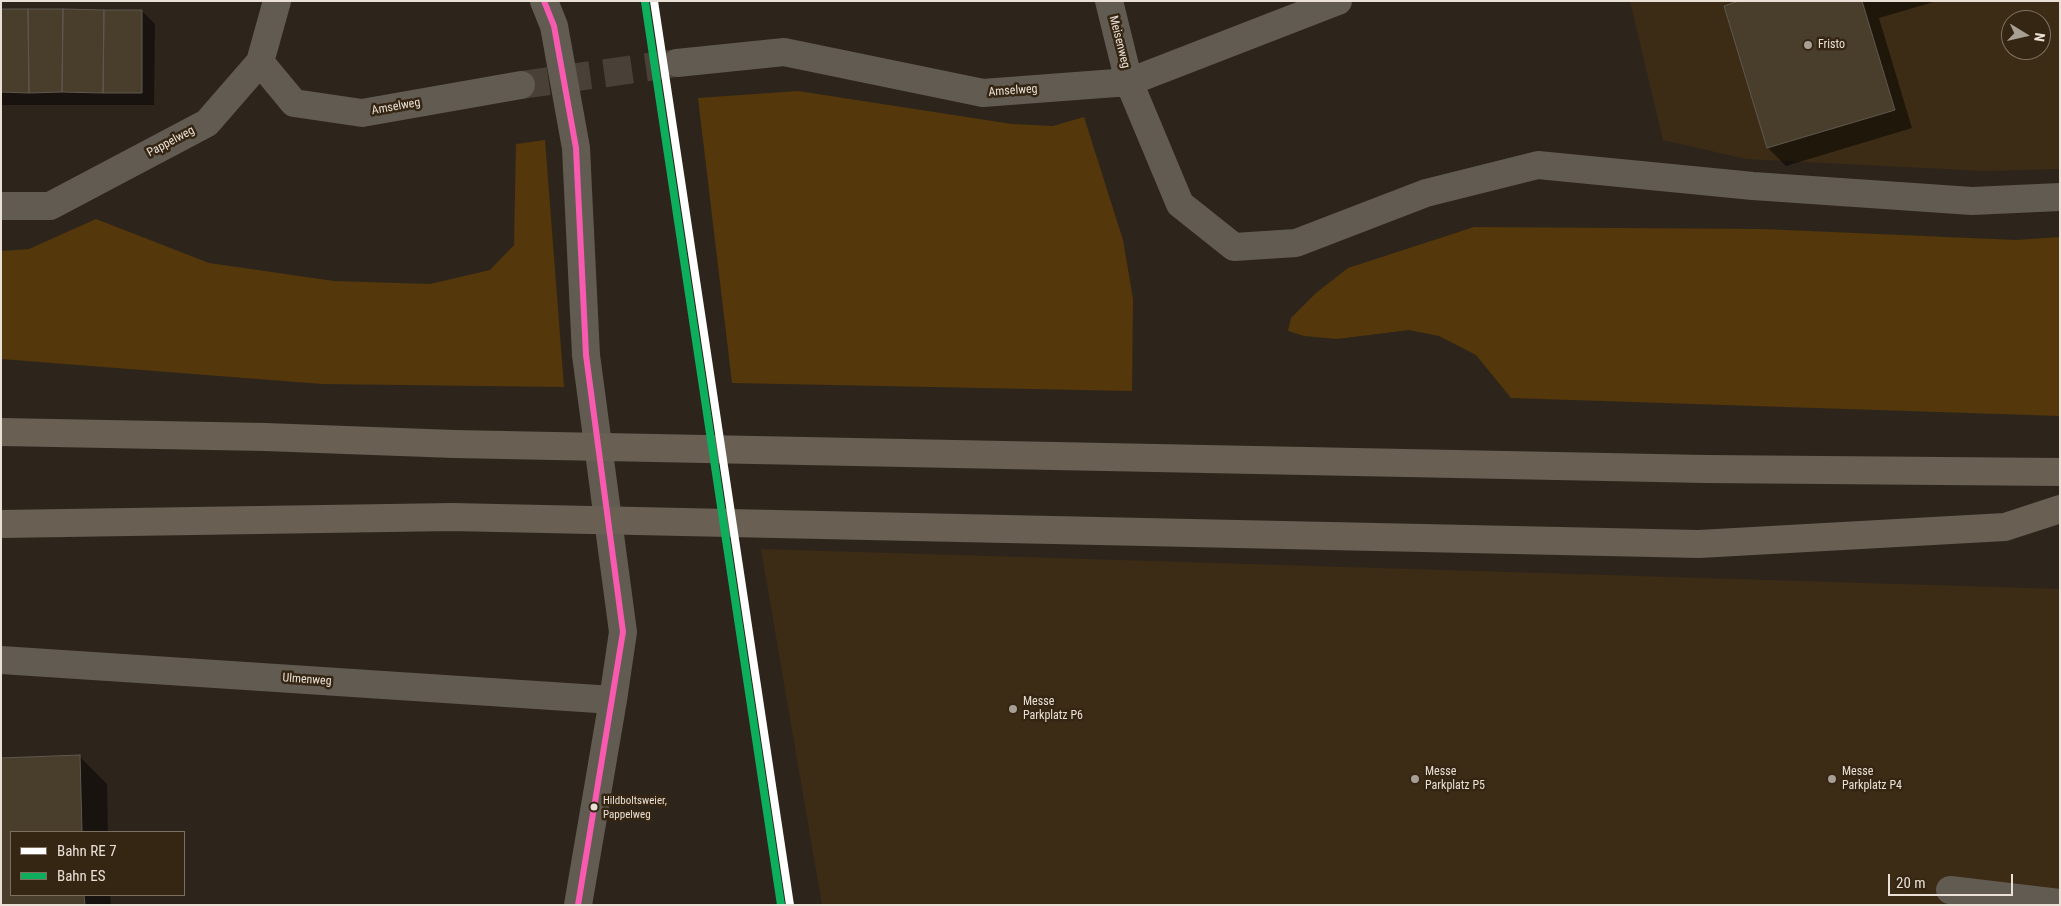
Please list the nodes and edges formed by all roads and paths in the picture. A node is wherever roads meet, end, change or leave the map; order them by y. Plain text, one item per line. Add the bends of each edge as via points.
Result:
1 (277, 1) edge
2 (544, 1) edge
3 (1109, 1) edge
4 (1338, 1) edge
5 (260, 62) junction
6 (677, 63) tunnel mouth
7 (1129, 82) junction
8 (521, 84) tunnel mouth
9 (2060, 197) edge
10 (1, 206) edge
11 (1, 432) edge
12 (2060, 472) edge
13 (2060, 509) edge
14 (1, 524) edge
15 (1, 660) edge
16 (614, 700) junction
17 (1950, 890) dead end
18 (2060, 903) edge
19 (578, 905) edge

1 - 5 street, Pappelweg
2 - 16 street via 554,26 576,148 586,355 623,632
3 - 7 street, Meisenweg
4 - 7 street, Amselweg
5 - 8 street, Amselweg via 294,103 362,113
5 - 10 street, Pappelweg via 207,123 50,206
6 - 7 street, Amselweg via 784,52 983,93
7 - 9 street, Meisenweg via 1180,204 1234,247 1296,243 1426,193 1538,165 1753,186 1972,201
11 - 12 highway via 1706,469
13 - 14 highway via 2005,527 1698,544 452,517
15 - 16 street, Ulmenweg
16 - 19 street
17 - 18 street

